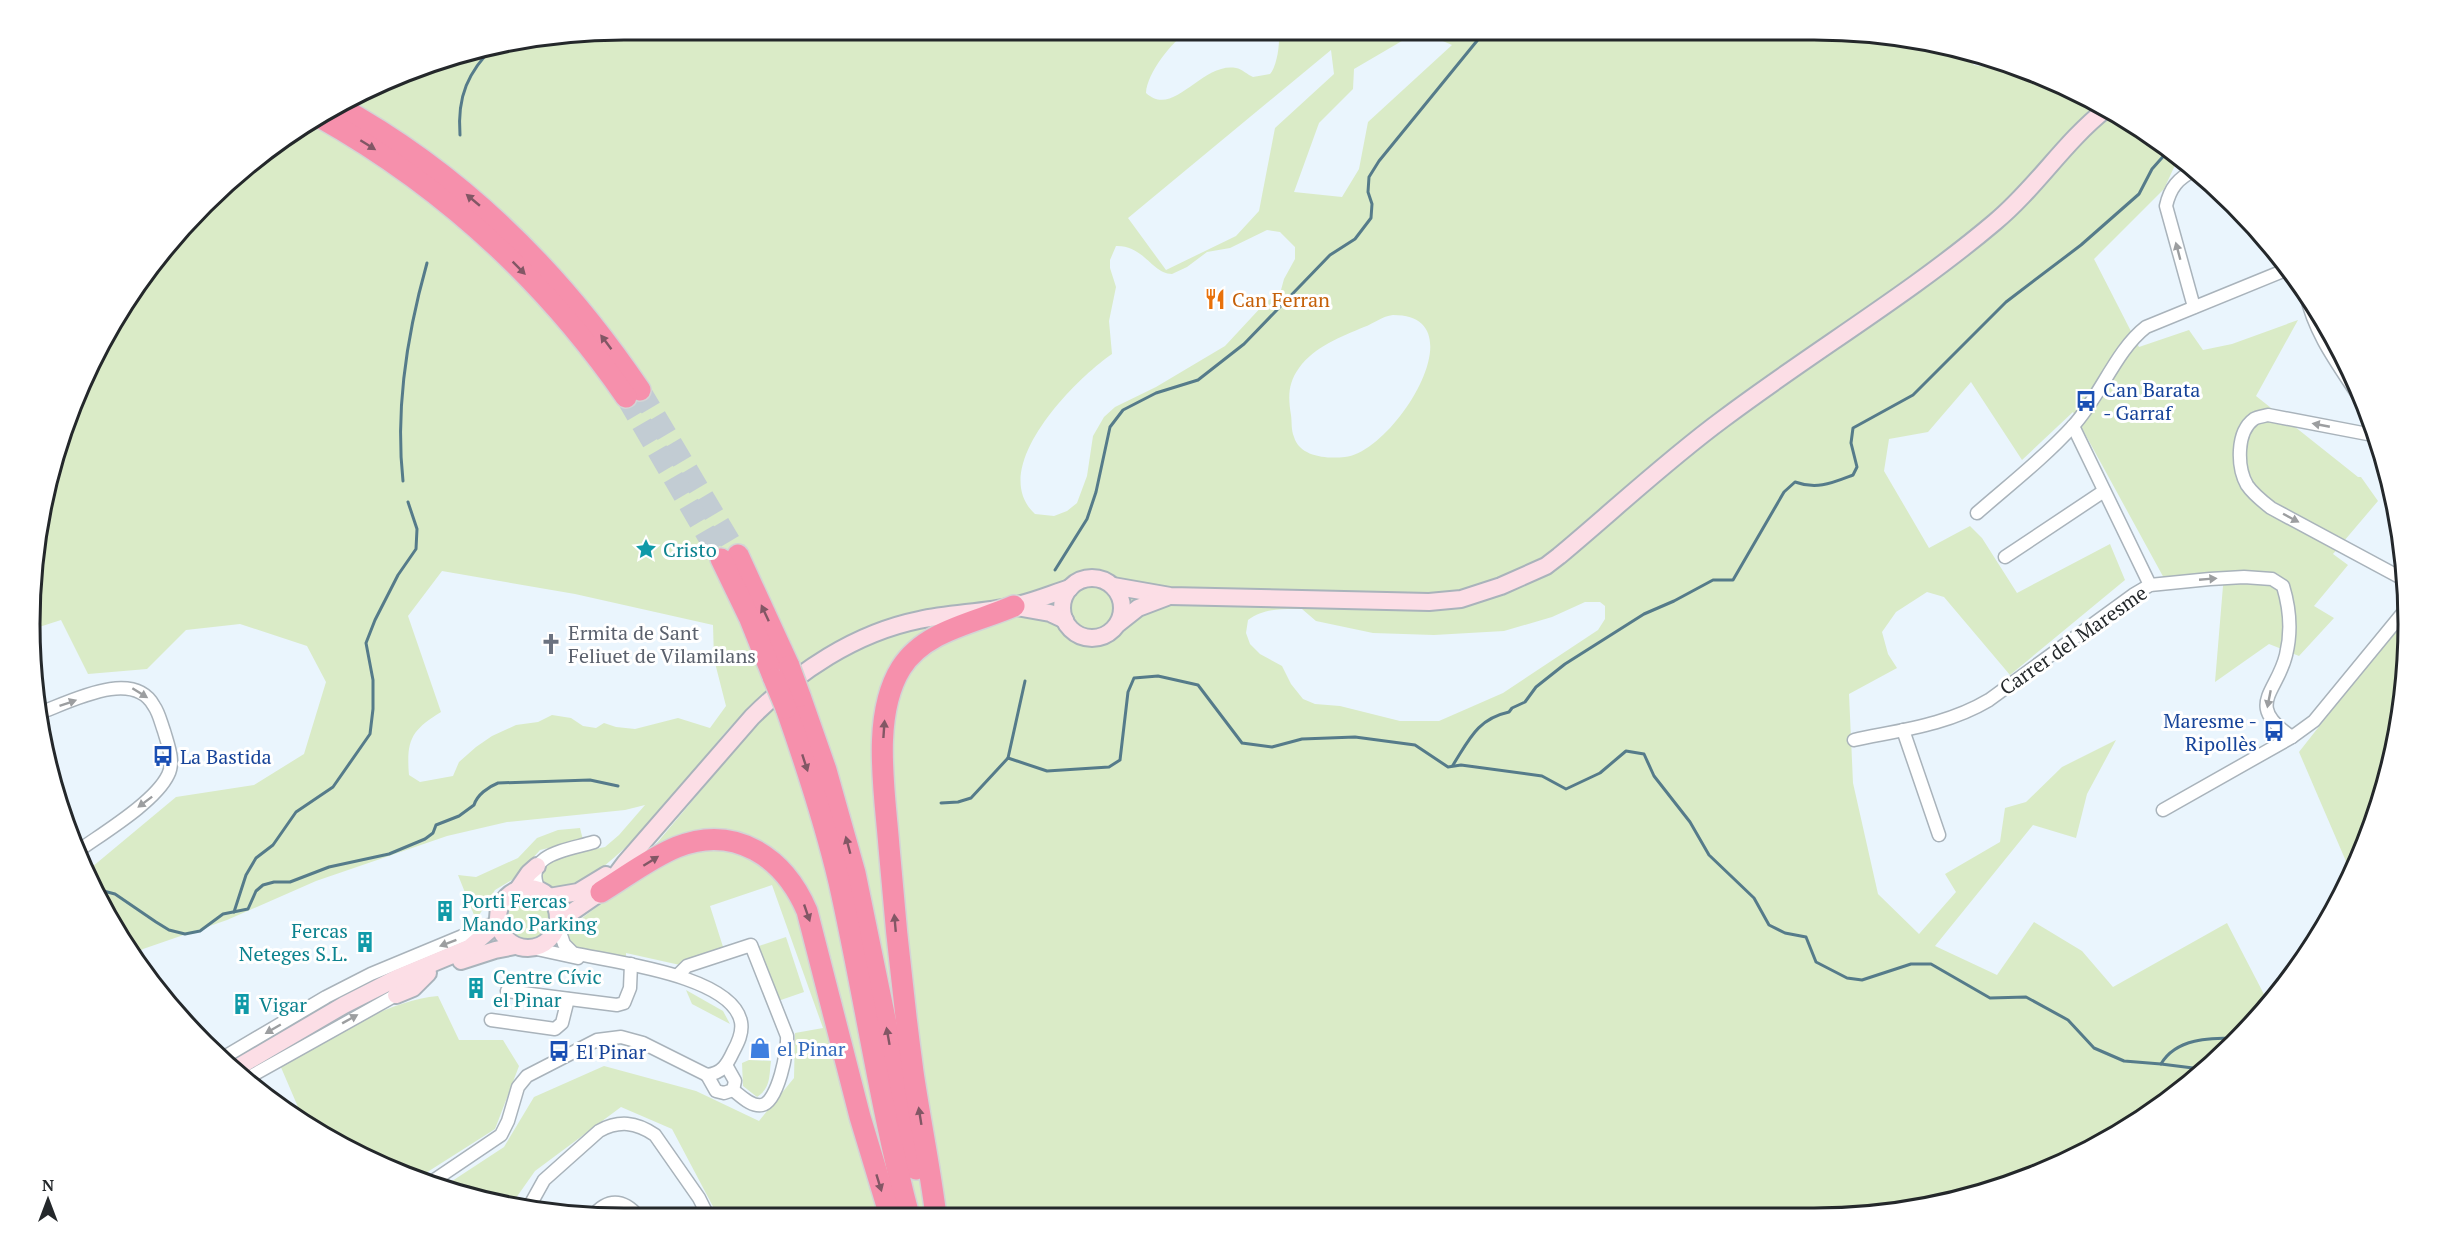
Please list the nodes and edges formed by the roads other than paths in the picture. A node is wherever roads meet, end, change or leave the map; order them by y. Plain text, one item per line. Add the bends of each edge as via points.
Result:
1 (347, 111) edge
2 (2099, 115) edge
3 (328, 122) edge
4 (2187, 175) edge
5 (2280, 272) edge
6 (2194, 308) junction
7 (2315, 323) edge
8 (2329, 349) edge
9 (2073, 426) junction
10 (2367, 434) edge
11 (2104, 491) junction
12 (1977, 513) dead end
13 (729, 557) tunnel mouth
14 (2005, 557) dead end
15 (2396, 575) edge
16 (2150, 585) junction
17 (1113, 586) junction
18 (1070, 588) junction
19 (1170, 596) junction
20 (1014, 606) junction
21 (2398, 619) edge
22 (1065, 620) junction
23 (1119, 623) junction
24 (793, 702) junction
25 (47, 711) edge
26 (1903, 730) junction
27 (2292, 737) junction
28 (1854, 740) dead end
29 (2163, 810) dead end
30 (1939, 835) dead end
31 (594, 842) dead end
32 (85, 846) edge
33 (625, 863) junction
34 (537, 866) junction
35 (518, 889) junction
36 (601, 892) junction
37 (544, 893) junction
38 (498, 919) junction
39 (558, 924) junction
40 (515, 946) junction
41 (532, 948) junction
42 (595, 958) junction
43 (631, 964) junction
44 (428, 973) junction
45 (678, 975) junction
46 (381, 987) junction
47 (507, 991) dead end
48 (396, 996) joint
49 (568, 999) junction
50 (491, 1020) dead end
51 (229, 1054) edge
52 (241, 1065) edge
53 (726, 1065) junction
54 (254, 1075) edge
55 (707, 1075) junction
56 (733, 1090) junction
57 (438, 1178) edge
58 (533, 1200) edge
59 (601, 1207) edge
60 (630, 1208) edge
61 (704, 1208) edge
62 (888, 1208) edge
63 (907, 1208) edge
64 (926, 1208) edge
65 (935, 1208) edge

3 -> 1 highway via 376,150 459,211 559,309 633,393 572,298 510,234 423,160
2 - 19 main road via 1994,223 1722,420 1546,566 1493,589 1445,601
6 -> 4 street via 2166,206 2177,181
5 - 6 street
6 - 9 street via 2146,327 2132,338
7 - 8 street
9 - 11 street
9 - 12 street
10 -> 15 street via 2268,415 2254,419 2243,434 2239,456 2246,483 2271,508
11 - 14 street
11 - 16 street
13 - 24 highway, bridge via 750,619 782,672
16 - 26 street, Carrer del Maresme via 1989,700 1940,723
16 -> 27 street, Carrer del Maresme via 2244,577 2272,579 2283,586 2290,636 2286,657 2266,705 2272,721
17 - 18 main road via 1093,578
17 - 19 main road
17 - 23 main road via 1122,602
18 - 20 main road
18 - 22 main road via 1063,602
19 - 23 main road via 1138,608
20 - 22 main road
20 - 33 main road via 889,628 812,668 752,717
65 -> 20 highway via 913,1074 896,927 885,789 886,703 901,668 921,646 939,634
21 - 27 street via 2314,721
22 - 23 main road via 1077,634 1092,638 1106,635
24 -> 63 highway via 838,881
64 -> 24 highway via 853,864 826,770
25 -> 32 street via 114,688 131,687 148,697 154,706 171,753 170,774 156,793
26 - 28 street, Carrer del Maresme
26 - 30 street
27 - 29 street
31 - 34 street via 549,855
33 - 36 main road
33 - 37 main road via 578,892
34 - 35 main road
34 - 37 street via 535,881
35 - 37 main road
35 - 38 main road via 503,902
36 - 39 main road
36 -> 62 highway via 657,856 700,841 726,841 748,847 786,874 809,917
37 - 39 main road via 557,910
38 - 40 main road via 504,936
38 - 46 main road via 483,939 469,948
38 -> 51 street via 364,977
39 - 41 main road via 548,941
39 - 42 street via 567,949
40 - 41 main road
40 - 44 main road
41 - 42 street
42 - 43 street
43 - 45 street
43 - 49 street via 630,988 624,1003
44 - 46 main road
44 - 48 main road via 413,988
45 - 53 street via 724,998 736,1011 741,1033
45 - 56 street via 687,966 751,945 787,1036 787,1051 774,1095 766,1104 750,1103
46 - 52 main road via 326,1014
47 - 49 street
54 -> 48 street
49 - 50 street via 562,1023 555,1029
53 - 55 street
53 - 56 street via 735,1081
55 - 56 street via 716,1091
55 - 57 street via 643,1043 621,1037 597,1040 527,1076 518,1087 501,1135
58 - 61 street via 544,1180 599,1131 609,1125 628,1123 655,1135
59 - 60 street via 614,1202

